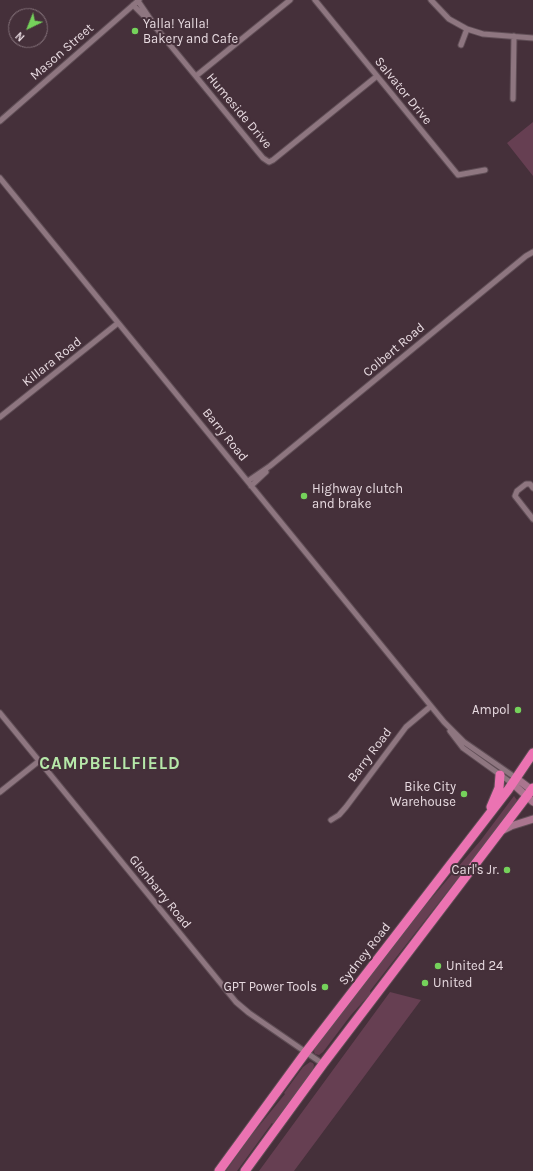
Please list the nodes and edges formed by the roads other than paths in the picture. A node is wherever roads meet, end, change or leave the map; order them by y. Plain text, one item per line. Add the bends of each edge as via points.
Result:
1 (139, 0) edge
2 (290, 0) edge
3 (314, 0) edge
4 (431, 0) edge
5 (133, 5) junction
6 (157, 29) junction
7 (466, 30) junction
8 (514, 36) junction
9 (533, 38) edge
10 (461, 45) dead end
11 (196, 76) junction
12 (377, 76) junction
13 (513, 99) dead end
14 (0, 121) edge
15 (484, 170) dead end
16 (0, 178) edge
17 (533, 252) edge
18 (118, 323) junction
19 (0, 417) edge
20 (249, 484) junction
21 (533, 488) edge
22 (533, 519) edge
23 (432, 706) junction
24 (0, 713) edge
25 (444, 722) junction
26 (533, 753) edge
27 (39, 761) junction
28 (500, 775) junction
29 (515, 781) junction
30 (0, 792) edge
31 (532, 793) edge
32 (487, 818) junction
33 (533, 819) edge
34 (331, 820) dead end
35 (500, 832) junction
36 (306, 1052) junction
37 (323, 1064) junction
38 (219, 1171) edge
39 (245, 1171) edge

1 - 5 street, Mason Street
1 - 6 street
2 - 11 street
3 - 12 street, Salvator Drive
4 - 7 street via 450,19
5 - 6 street, Humeside Drive
5 - 14 street, Mason Street
6 - 11 street, Humeside Drive
7 - 8 street
7 - 10 street
8 - 9 street
8 - 13 street
11 - 12 street, Humeside Drive via 258,152 266,161 271,162
12 - 15 street, Salvator Drive via 458,175
16 - 18 street, Barry Road
17 - 20 street, Colbert Road
18 - 19 street, Killara Road
18 - 20 street, Barry Road
20 - 23 street, Barry Road
21 - 22 street via 526,484 515,496
23 - 25 street, Barry Road
23 - 34 street, Barry Road via 406,727 346,807
24 - 27 street, Glenbarry Road
25 - 28 street, Barry Road via 463,748
25 - 29 street, Barry Road via 464,742
26 - 29 highway, Sydney Road
27 - 30 street
27 - 36 street, Glenbarry Road via 236,1002
28 - 29 street, Barry Road
28 - 32 highway via 499,788
29 - 31 main road, Barry Road
29 - 32 highway, Sydney Road
31 - 35 highway
32 - 36 highway, Sydney Road
33 - 35 main road
35 - 37 highway
36 - 37 street, Glenbarry Road
36 - 38 highway, Sydney Road
37 - 39 highway

